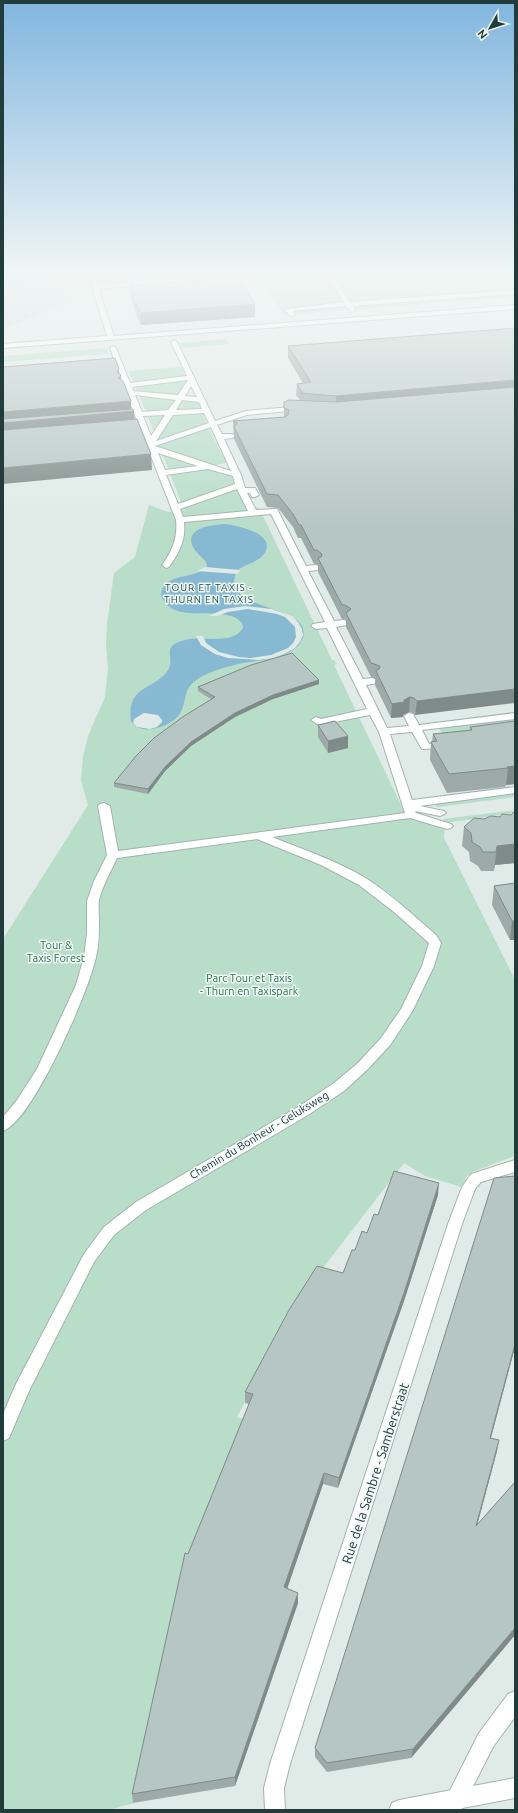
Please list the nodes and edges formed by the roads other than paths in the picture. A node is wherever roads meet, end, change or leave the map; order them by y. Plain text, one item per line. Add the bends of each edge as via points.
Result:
1 (117, 361) edge
2 (183, 361) edge
3 (191, 379) junction
4 (126, 389) junction
5 (181, 397) junction
6 (201, 400) junction
7 (311, 408) edge
8 (206, 410) junction
9 (171, 412) junction
10 (246, 413) junction
11 (138, 418) junction
12 (264, 418) edge
13 (212, 423) junction
14 (145, 429) junction
15 (136, 430) edge
16 (232, 436) dead end
17 (219, 437) junction
18 (151, 446) junction
19 (231, 463) junction
20 (209, 466) junction
21 (162, 473) junction
22 (237, 476) junction
23 (240, 488) junction
24 (255, 494) dead end
25 (176, 508) junction
26 (253, 512) junction
27 (180, 520) junction
28 (166, 565) dead end
29 (316, 568) edge
30 (302, 569) junction
31 (344, 623) edge
32 (330, 624) junction
33 (316, 626) dead end
34 (373, 681) edge
35 (359, 683) junction
36 (373, 711) junction
37 (409, 716) edge
38 (515, 716) edge
39 (316, 720) dead end
40 (416, 728) junction
41 (384, 732) junction
42 (448, 745) edge
43 (515, 790) edge
44 (104, 806) dead end
45 (409, 808) junction
46 (440, 813) dead end
47 (447, 826) dead end
48 (259, 836) junction
49 (113, 855) junction
50 (3, 1126) edge
51 (515, 1166) edge
52 (3, 1433) edge
53 (515, 1702) edge
54 (515, 1788) edge
55 (453, 1804) edge
56 (275, 1810) edge
57 (399, 1810) edge

1 - 4 street
2 - 3 street
3 - 4 street
3 - 5 street
3 - 6 street
4 - 5 street
4 - 11 street
5 - 6 street
5 - 9 street
6 - 8 street
7 - 10 street
8 - 9 street
8 - 13 street
9 - 11 street
9 - 18 street
10 - 12 street
10 - 13 street
11 - 14 street
13 - 17 street
13 - 18 street
14 - 15 street
14 - 18 street
16 - 17 street
17 - 19 street
18 - 20 street
18 - 21 street
19 - 20 street
19 - 22 street
20 - 21 street
20 - 22 street
21 - 25 street
22 - 23 street
23 - 24 street via 252,490
23 - 25 street
23 - 26 street
25 - 27 street
26 - 27 street
26 - 30 street via 274,511
27 - 28 street via 179,544
29 - 30 street
30 - 32 street
31 - 32 street
32 - 33 street
32 - 35 street
34 - 35 street
35 - 36 street
36 - 39 street via 319,722
36 - 41 street
37 - 40 street
38 - 40 street
40 - 41 street
40 - 42 street via 426,747
41 - 45 street
43 - 45 street
44 - 49 street
45 - 46 street
45 - 47 street
45 - 48 street
48 - 49 street
48 - 52 street, Chemin du Bonheur - Geluksweg via 334,867 376,892 432,938 435,944 428,966 407,1010 386,1041 339,1087 303,1111 141,1206 109,1231 89,1258 22,1389
49 - 50 street via 93,901 90,957 82,985 43,1070 22,1104
51 - 56 street, Rue de la Sambre - Samberstraat via 476,1178 466,1194 280,1764 274,1788
53 - 55 street via 486,1740
54 - 55 street
55 - 57 street

